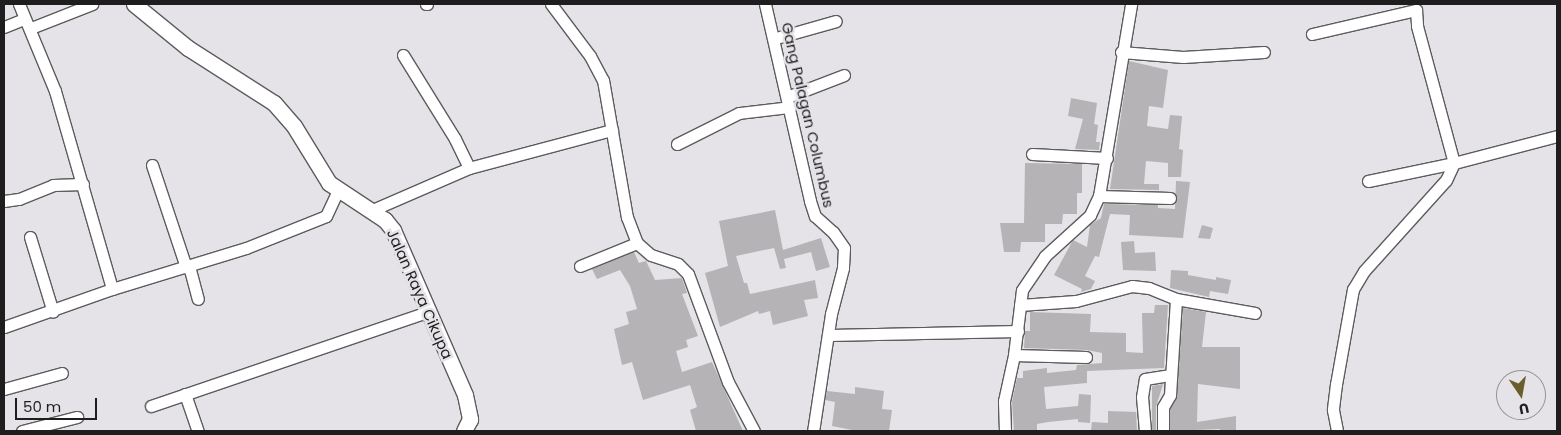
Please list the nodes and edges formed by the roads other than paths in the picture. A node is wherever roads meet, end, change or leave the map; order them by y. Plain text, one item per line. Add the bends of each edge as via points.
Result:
1 (19, 4) edge
2 (92, 4) edge
3 (134, 4) edge
4 (551, 4) edge
5 (766, 4) edge
6 (1131, 4) edge
7 (1418, 7) edge
8 (836, 21) dead end
9 (28, 24) junction
10 (4, 26) edge
11 (1312, 34) dead end
12 (776, 38) junction
13 (1122, 52) junction
14 (1264, 52) dead end
15 (403, 55) dead end
16 (844, 75) dead end
17 (789, 102) junction
18 (612, 130) junction
19 (1557, 136) edge
20 (677, 144) dead end
21 (1032, 154) dead end
22 (1106, 158) junction
23 (1454, 163) junction
24 (152, 165) dead end
25 (465, 170) junction
26 (1368, 181) dead end
27 (82, 184) junction
28 (338, 190) junction
29 (1098, 196) junction
30 (1170, 198) dead end
31 (4, 201) edge
32 (370, 210) junction
33 (30, 237) dead end
34 (637, 243) junction
35 (187, 266) junction
36 (580, 266) dead end
37 (112, 288) junction
38 (198, 299) dead end
39 (1176, 299) junction
40 (1020, 305) junction
41 (53, 312) junction
42 (427, 312) junction
43 (1255, 313) dead end
44 (4, 327) edge
45 (1018, 331) junction
46 (829, 335) junction
47 (1014, 356) junction
48 (1086, 357) dead end
49 (62, 373) dead end
50 (1170, 375) junction
51 (4, 389) edge
52 (185, 394) junction
53 (151, 406) dead end
54 (76, 417) dead end
55 (22, 431) edge
56 (198, 431) edge
57 (464, 431) edge
58 (754, 431) edge
59 (813, 431) edge
60 (1006, 431) edge
61 (1144, 431) edge
62 (1163, 431) edge
63 (1337, 431) edge

1 - 9 street
2 - 9 street
3 - 28 main road, Jalan Raya Cikupa via 188,48 274,103 294,126 319,169
4 - 18 street via 600,74
5 - 12 street, Gang Palagan Columbus
6 - 13 street
7 - 11 street
7 - 23 street via 1417,26
8 - 12 street
9 - 10 street
9 - 27 street via 55,91
12 - 17 street, Gang Palagan Columbus
13 - 14 street via 1183,58
13 - 22 street
15 - 25 street via 451,132
16 - 17 street
17 - 20 street via 740,114
17 - 46 street, Gang Palagan Columbus via 815,216 833,232 844,248
18 - 25 street
18 - 34 street via 627,217
19 - 23 street
21 - 22 street
22 - 29 street
23 - 26 street
23 - 63 street via 1446,180 1364,271 1353,289 1333,410
24 - 35 street
25 - 32 street
27 - 31 street via 53,185 19,199
27 - 37 street
28 - 32 main road, Jalan Raya Cikupa
28 - 35 street via 326,216
29 - 30 street
29 - 40 street via 1090,215 1045,256 1030,275
32 - 42 main road, Jalan Raya Cikupa via 393,230
33 - 41 street
34 - 36 street
34 - 58 street via 651,255 678,264 688,274 728,382
35 - 37 street
35 - 38 street
37 - 41 street
39 - 40 street via 1149,288 1132,286 1076,301
39 - 43 street
39 - 50 street
40 - 45 street
41 - 44 street
42 - 52 street
42 - 57 main road, Jalan Raya Cikupa via 465,395 470,419
45 - 46 street
45 - 47 street
46 - 59 street, Gang Palagan Columbus
47 - 48 street
47 - 60 street via 1004,401
49 - 51 street
50 - 61 street via 1145,380
50 - 62 street via 1170,395 1163,407
52 - 53 street
52 - 56 street
54 - 55 street

